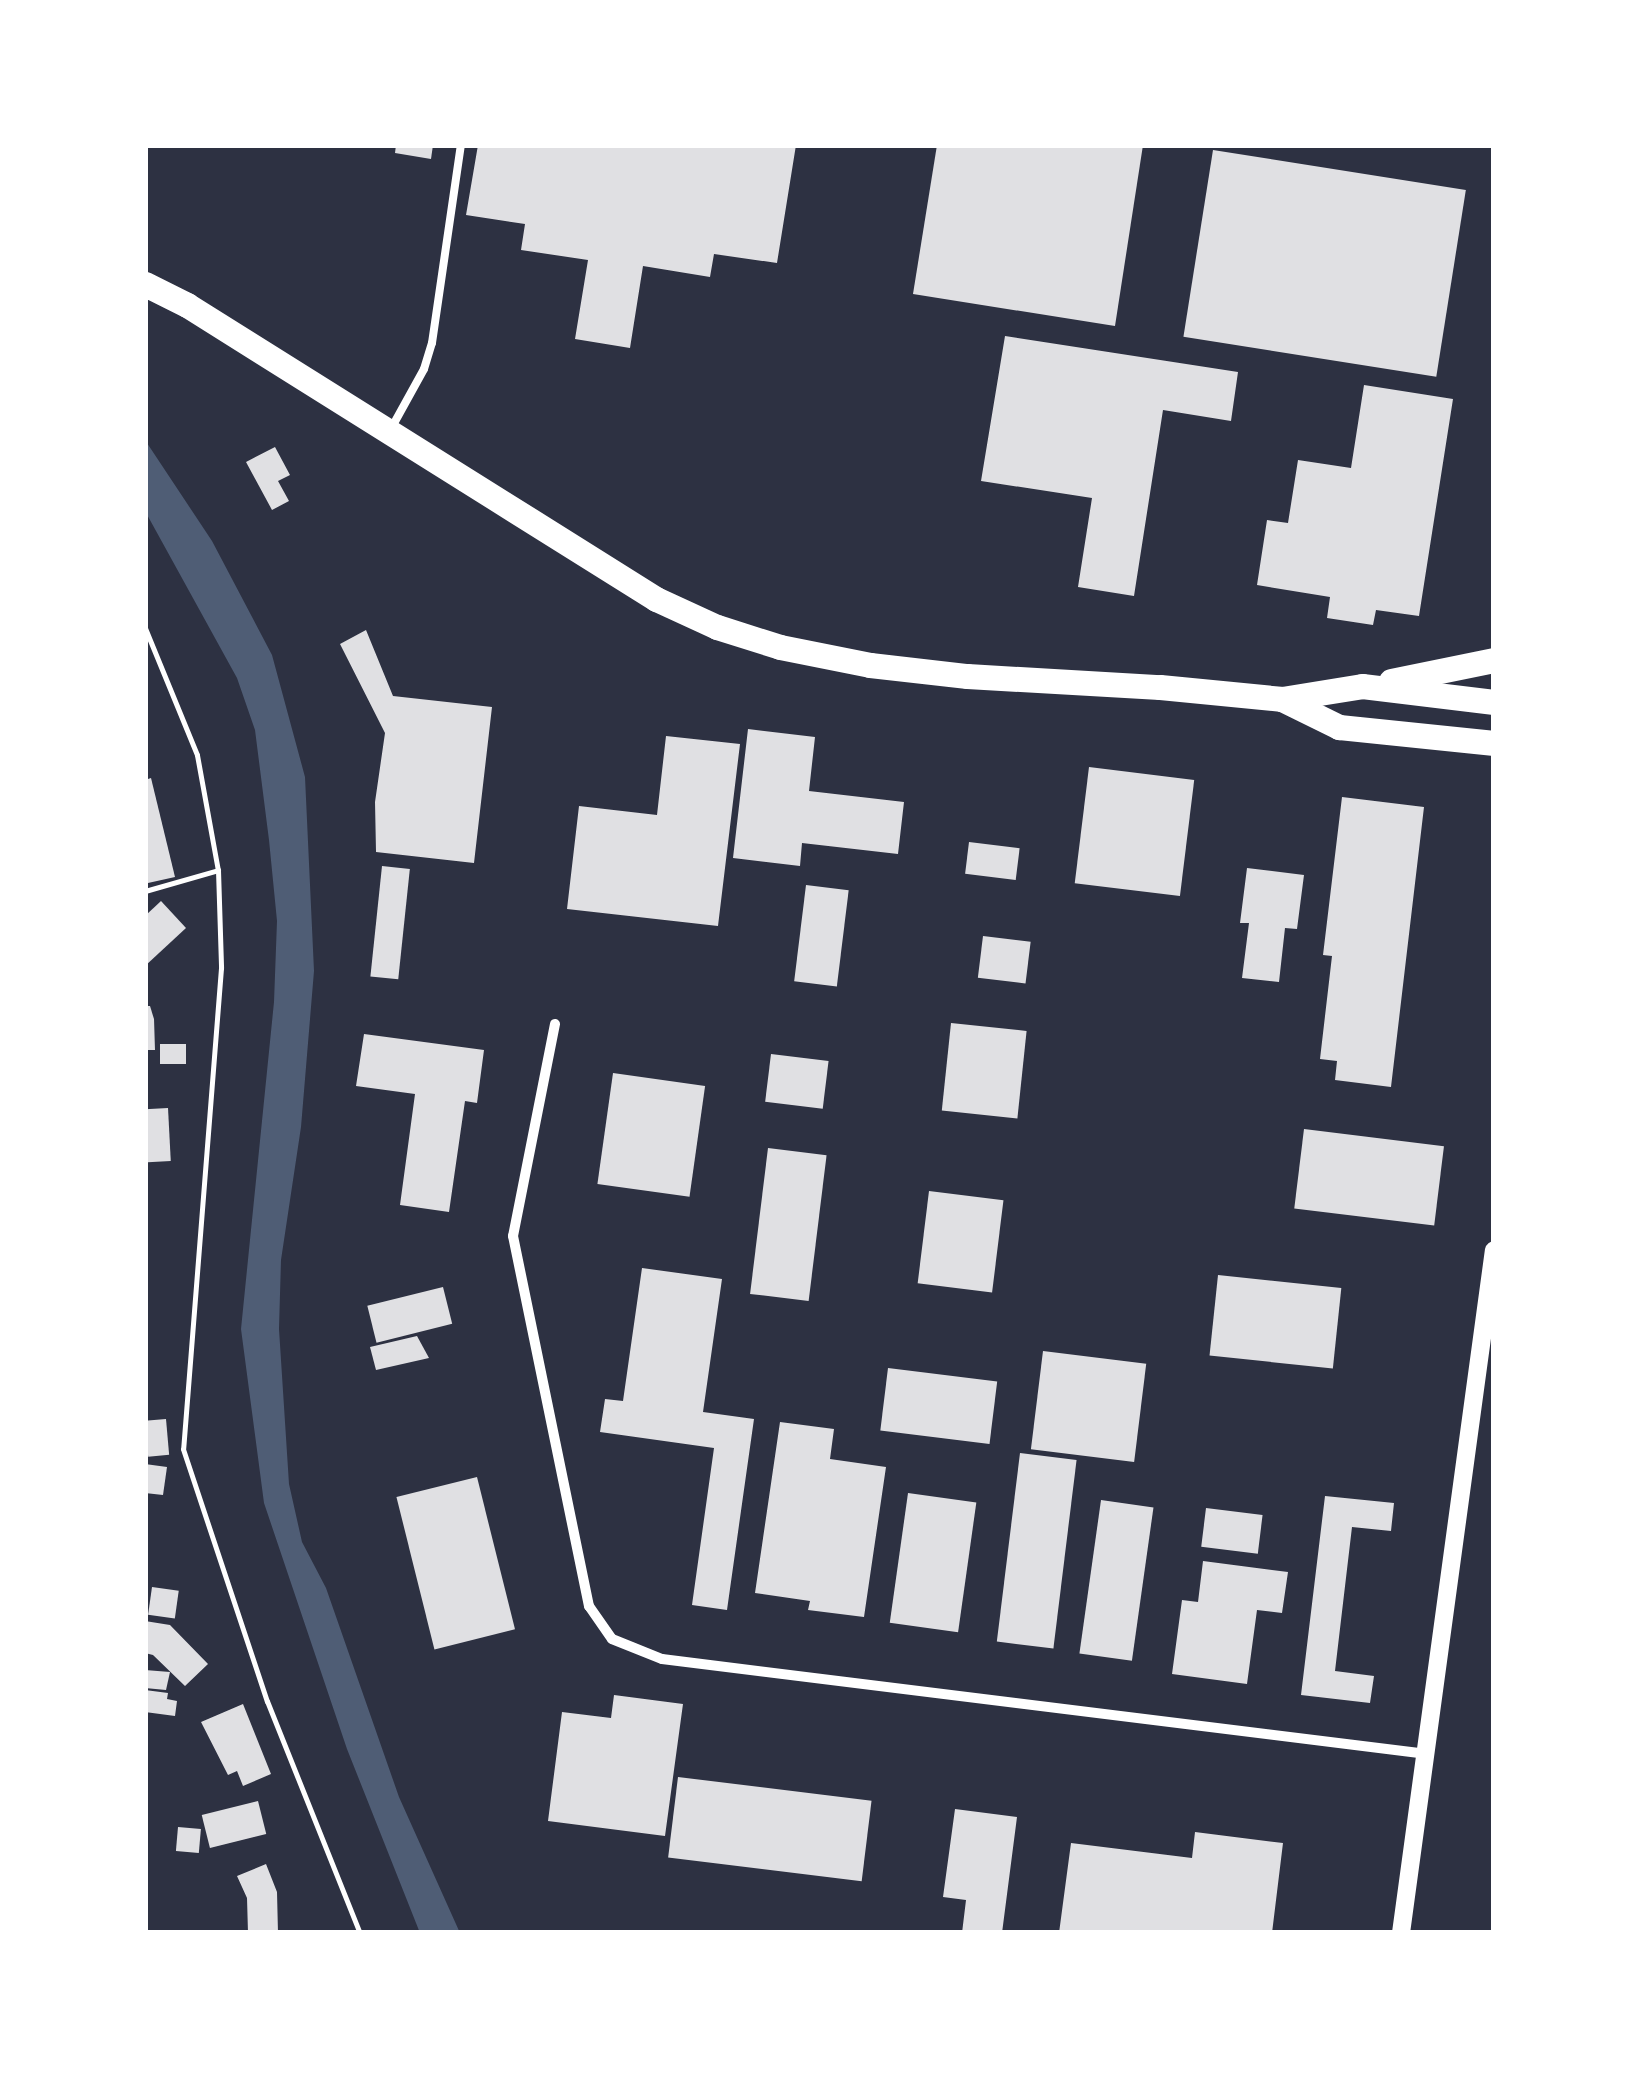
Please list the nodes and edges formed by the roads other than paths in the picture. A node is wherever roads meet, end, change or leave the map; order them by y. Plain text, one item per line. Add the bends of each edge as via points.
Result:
1 (460, 145) edge
2 (145, 284) edge
3 (390, 431) junction
4 (1494, 660) edge
5 (1362, 686) junction
6 (1282, 699) junction
7 (1494, 702) edge
8 (1494, 743) edge
9 (555, 1024) dead end
10 (1494, 1250) edge
11 (1428, 1754) junction
12 (1401, 1933) edge

1 - 3 lane via 432,343
2 - 3 highway
3 - 6 highway via 656,599 780,647 967,676
4 - 5 highway
5 - 6 highway
5 - 7 highway
6 - 8 highway via 1339,727
9 - 11 street via 513,1236 589,1606 612,1639 662,1659
10 - 11 street
11 - 12 street

